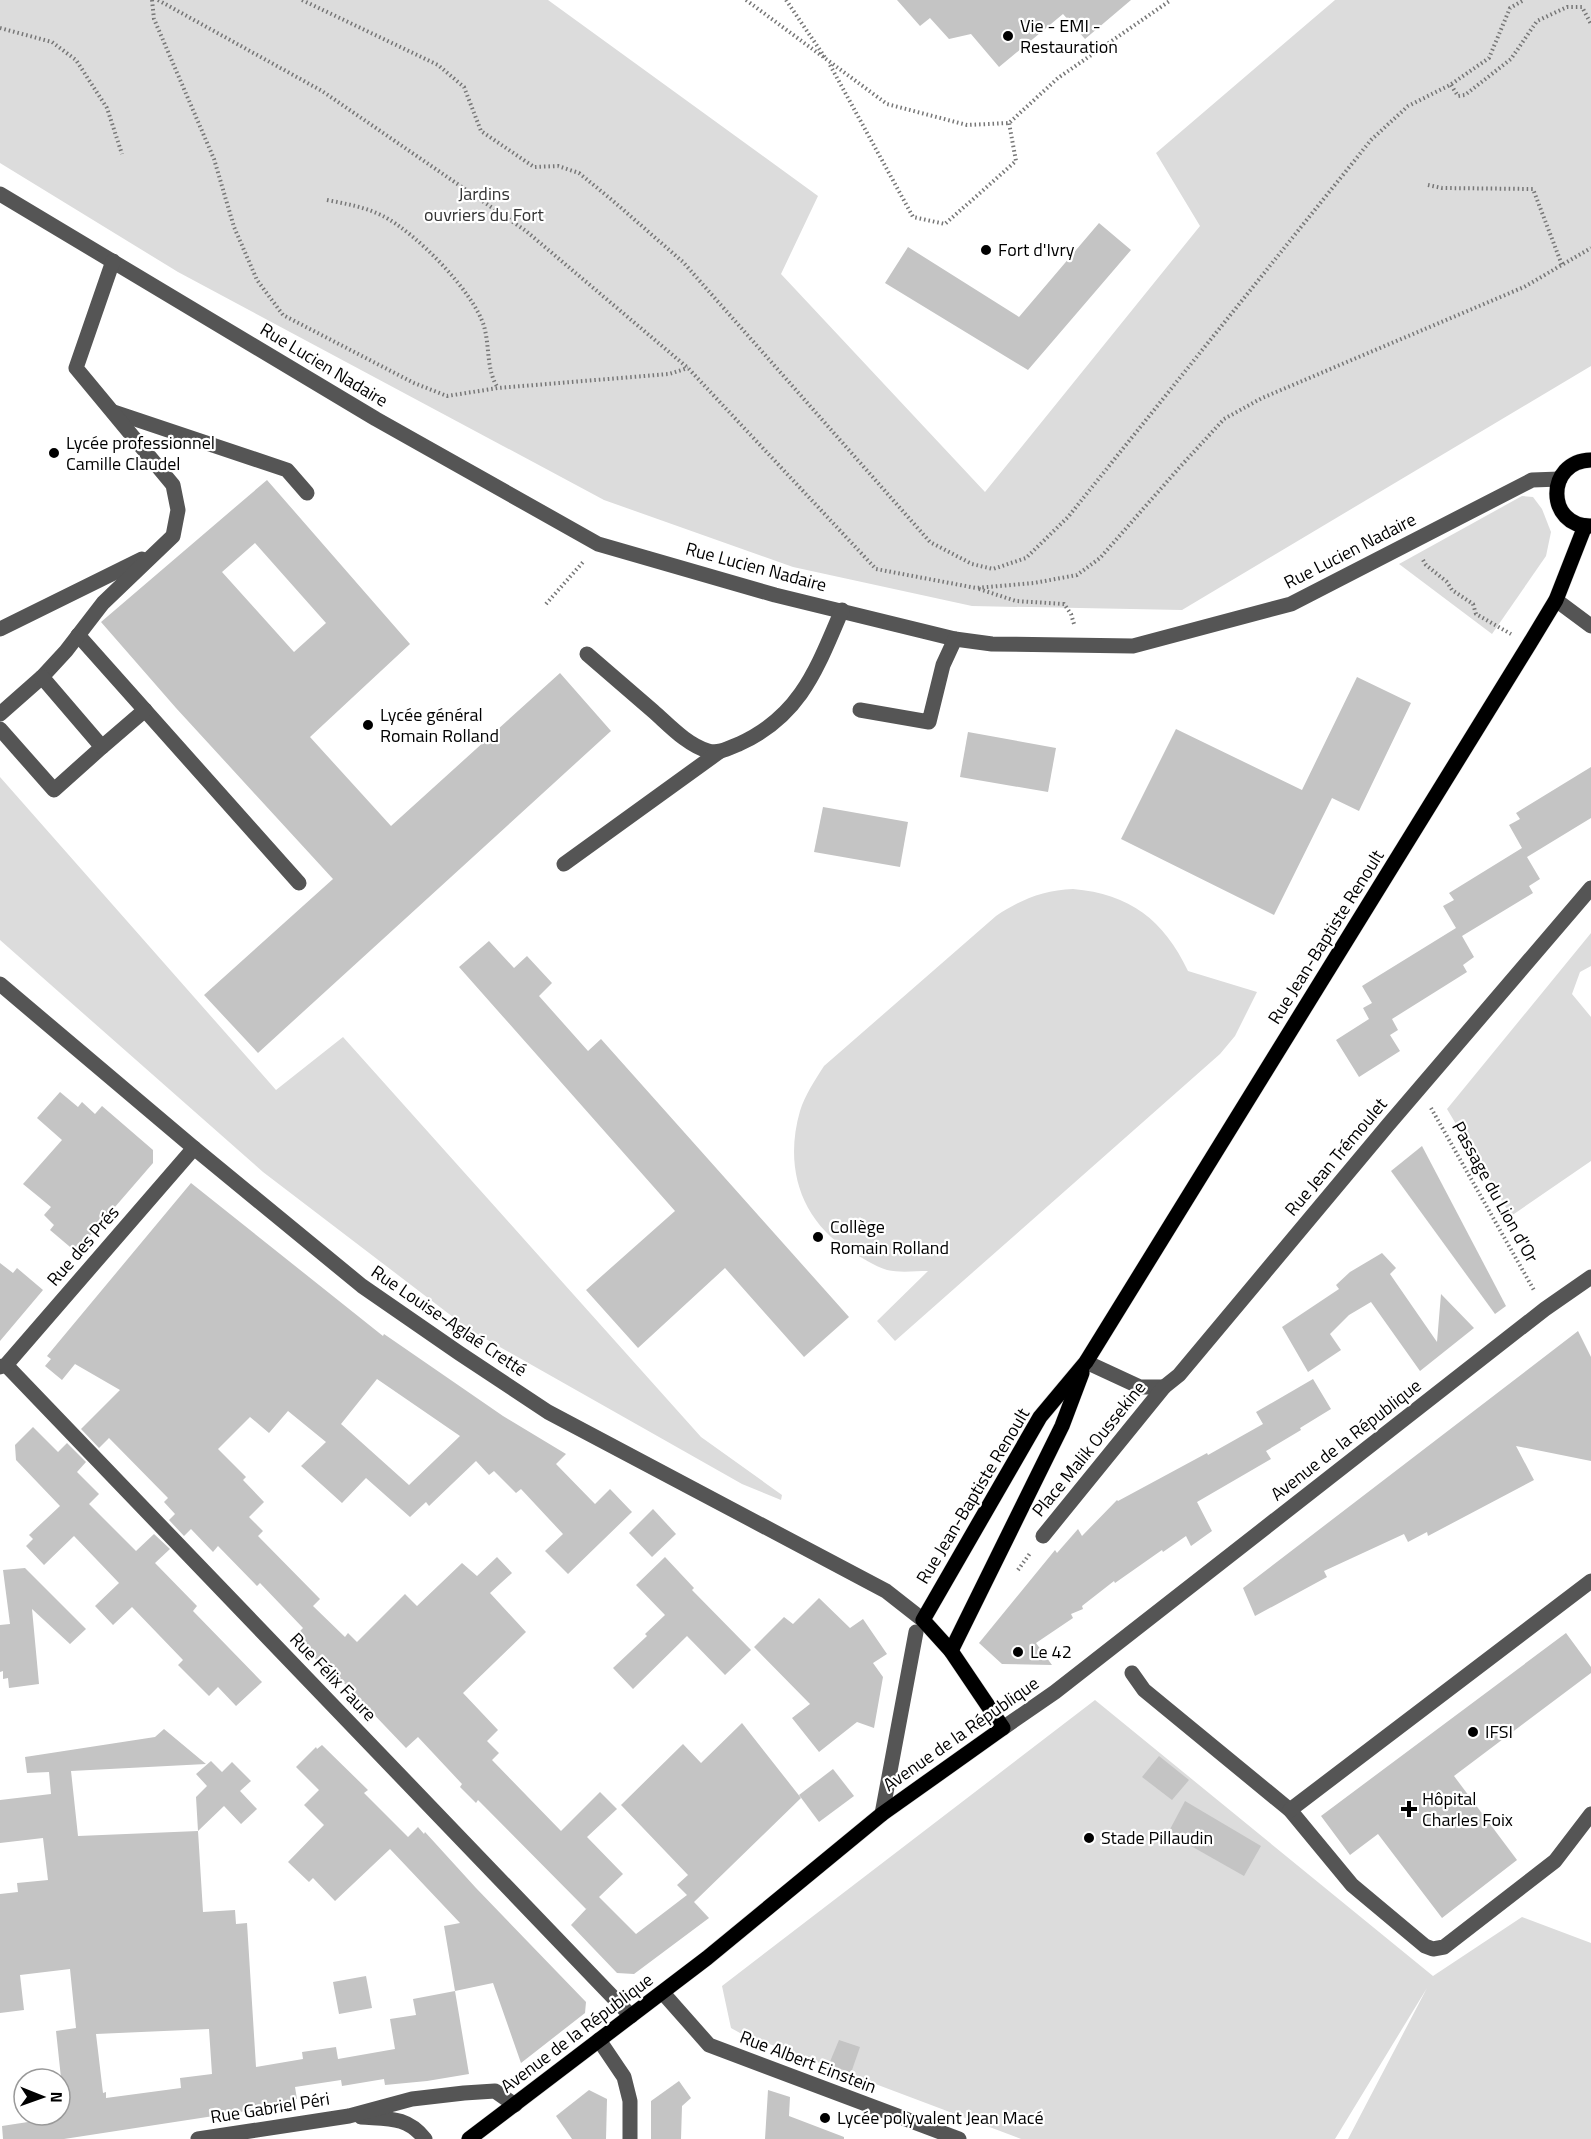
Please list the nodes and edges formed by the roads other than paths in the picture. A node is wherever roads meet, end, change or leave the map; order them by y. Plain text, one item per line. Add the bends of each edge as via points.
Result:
1 (0, 194) edge
2 (114, 261) junction
3 (114, 412) junction
4 (1591, 460) edge
5 (1560, 479) junction
6 (307, 493) dead end
7 (1588, 526) edge
8 (156, 553) junction
9 (1556, 600) junction
10 (842, 610) junction
11 (1591, 626) edge
12 (0, 629) edge
13 (78, 635) junction
14 (956, 639) junction
15 (587, 654) dead end
16 (42, 677) junction
17 (145, 710) junction
18 (860, 710) dead end
19 (0, 714) edge
20 (0, 729) edge
21 (102, 747) junction
22 (719, 752) junction
23 (564, 864) dead end
24 (299, 883) dead end
25 (1591, 888) edge
26 (0, 984) edge
27 (194, 1148) junction
28 (1591, 1277) edge
29 (1086, 1362) junction
30 (3, 1366) edge
31 (1164, 1387) junction
32 (1043, 1536) dead end
33 (1591, 1581) edge
34 (920, 1626) junction
35 (951, 1651) junction
36 (1132, 1673) dead end
37 (1003, 1728) junction
38 (1290, 1810) junction
39 (882, 1814) junction
40 (1591, 1814) edge
41 (663, 1993) junction
42 (631, 2016) junction
43 (599, 2040) junction
44 (515, 2105) junction
45 (349, 2116) junction
46 (198, 2139) edge
47 (425, 2139) edge
48 (469, 2139) edge
49 (630, 2139) edge
50 (959, 2139) edge

1 - 2 street, Rue Lucien Nadaire
2 - 3 street via 76,368
2 - 10 street, Rue Lucien Nadaire via 375,419 598,544 775,595
3 - 6 street via 287,470
3 - 8 street via 173,485 178,510 173,536
4 - 5 main road via 1574,464
5 - 7 main road via 1560,509 1575,524
5 - 14 street, Rue Lucien Nadaire via 1532,480 1291,604 1133,646 992,644
7 - 9 main road, Rue Jean-Baptiste Renoult
8 - 12 street
8 - 13 street via 103,603
9 - 11 street
9 - 29 main road, Rue Jean-Baptiste Renoult
10 - 14 street, Rue Lucien Nadaire
10 - 22 street via 812,680 800,697 751,738
13 - 16 street
13 - 17 street
14 - 18 street via 943,665 929,722
15 - 22 street via 687,740
16 - 19 street
16 - 21 street
17 - 21 street
17 - 24 street
20 - 21 street via 54,789
22 - 23 street
25 - 31 street, Rue Jean Trémoulet via 1179,1375
26 - 27 street, Rue Louise-Aglaé Cretté
27 - 30 street, Rue des Prés
27 - 34 street, Rue Louise-Aglaé Cretté via 362,1286 548,1412 886,1591
28 - 37 street, Avenue de la République via 1055,1692
29 - 31 street via 1140,1387
29 - 34 main road, Rue Jean-Baptiste Renoult via 1040,1417
29 - 35 main road, Rue Jean-Baptiste Renoult via 1062,1426
30 - 42 street, Rue Félix Faure
31 - 32 street, Place Malik Oussekine
33 - 38 street
34 - 35 main road
34 - 39 street
35 - 37 main road
36 - 38 street via 1143,1690
37 - 39 main road, Avenue de la République
38 - 40 street via 1352,1885 1433,1949 1444,1947 1555,1861
39 - 41 main road, Avenue de la République
41 - 42 main road, Avenue de la République
41 - 50 street, Rue Albert Einstein via 710,2045
42 - 43 main road, Avenue de la République
43 - 44 main road, Avenue de la République
43 - 49 street via 624,2077 630,2101
44 - 45 street, Rue Gabriel Péri via 495,2091 412,2099
44 - 48 main road, Avenue de la République
45 - 46 street, Rue Gabriel Péri
45 - 47 street, Rue Gabriel Péri via 401,2120 416,2128

